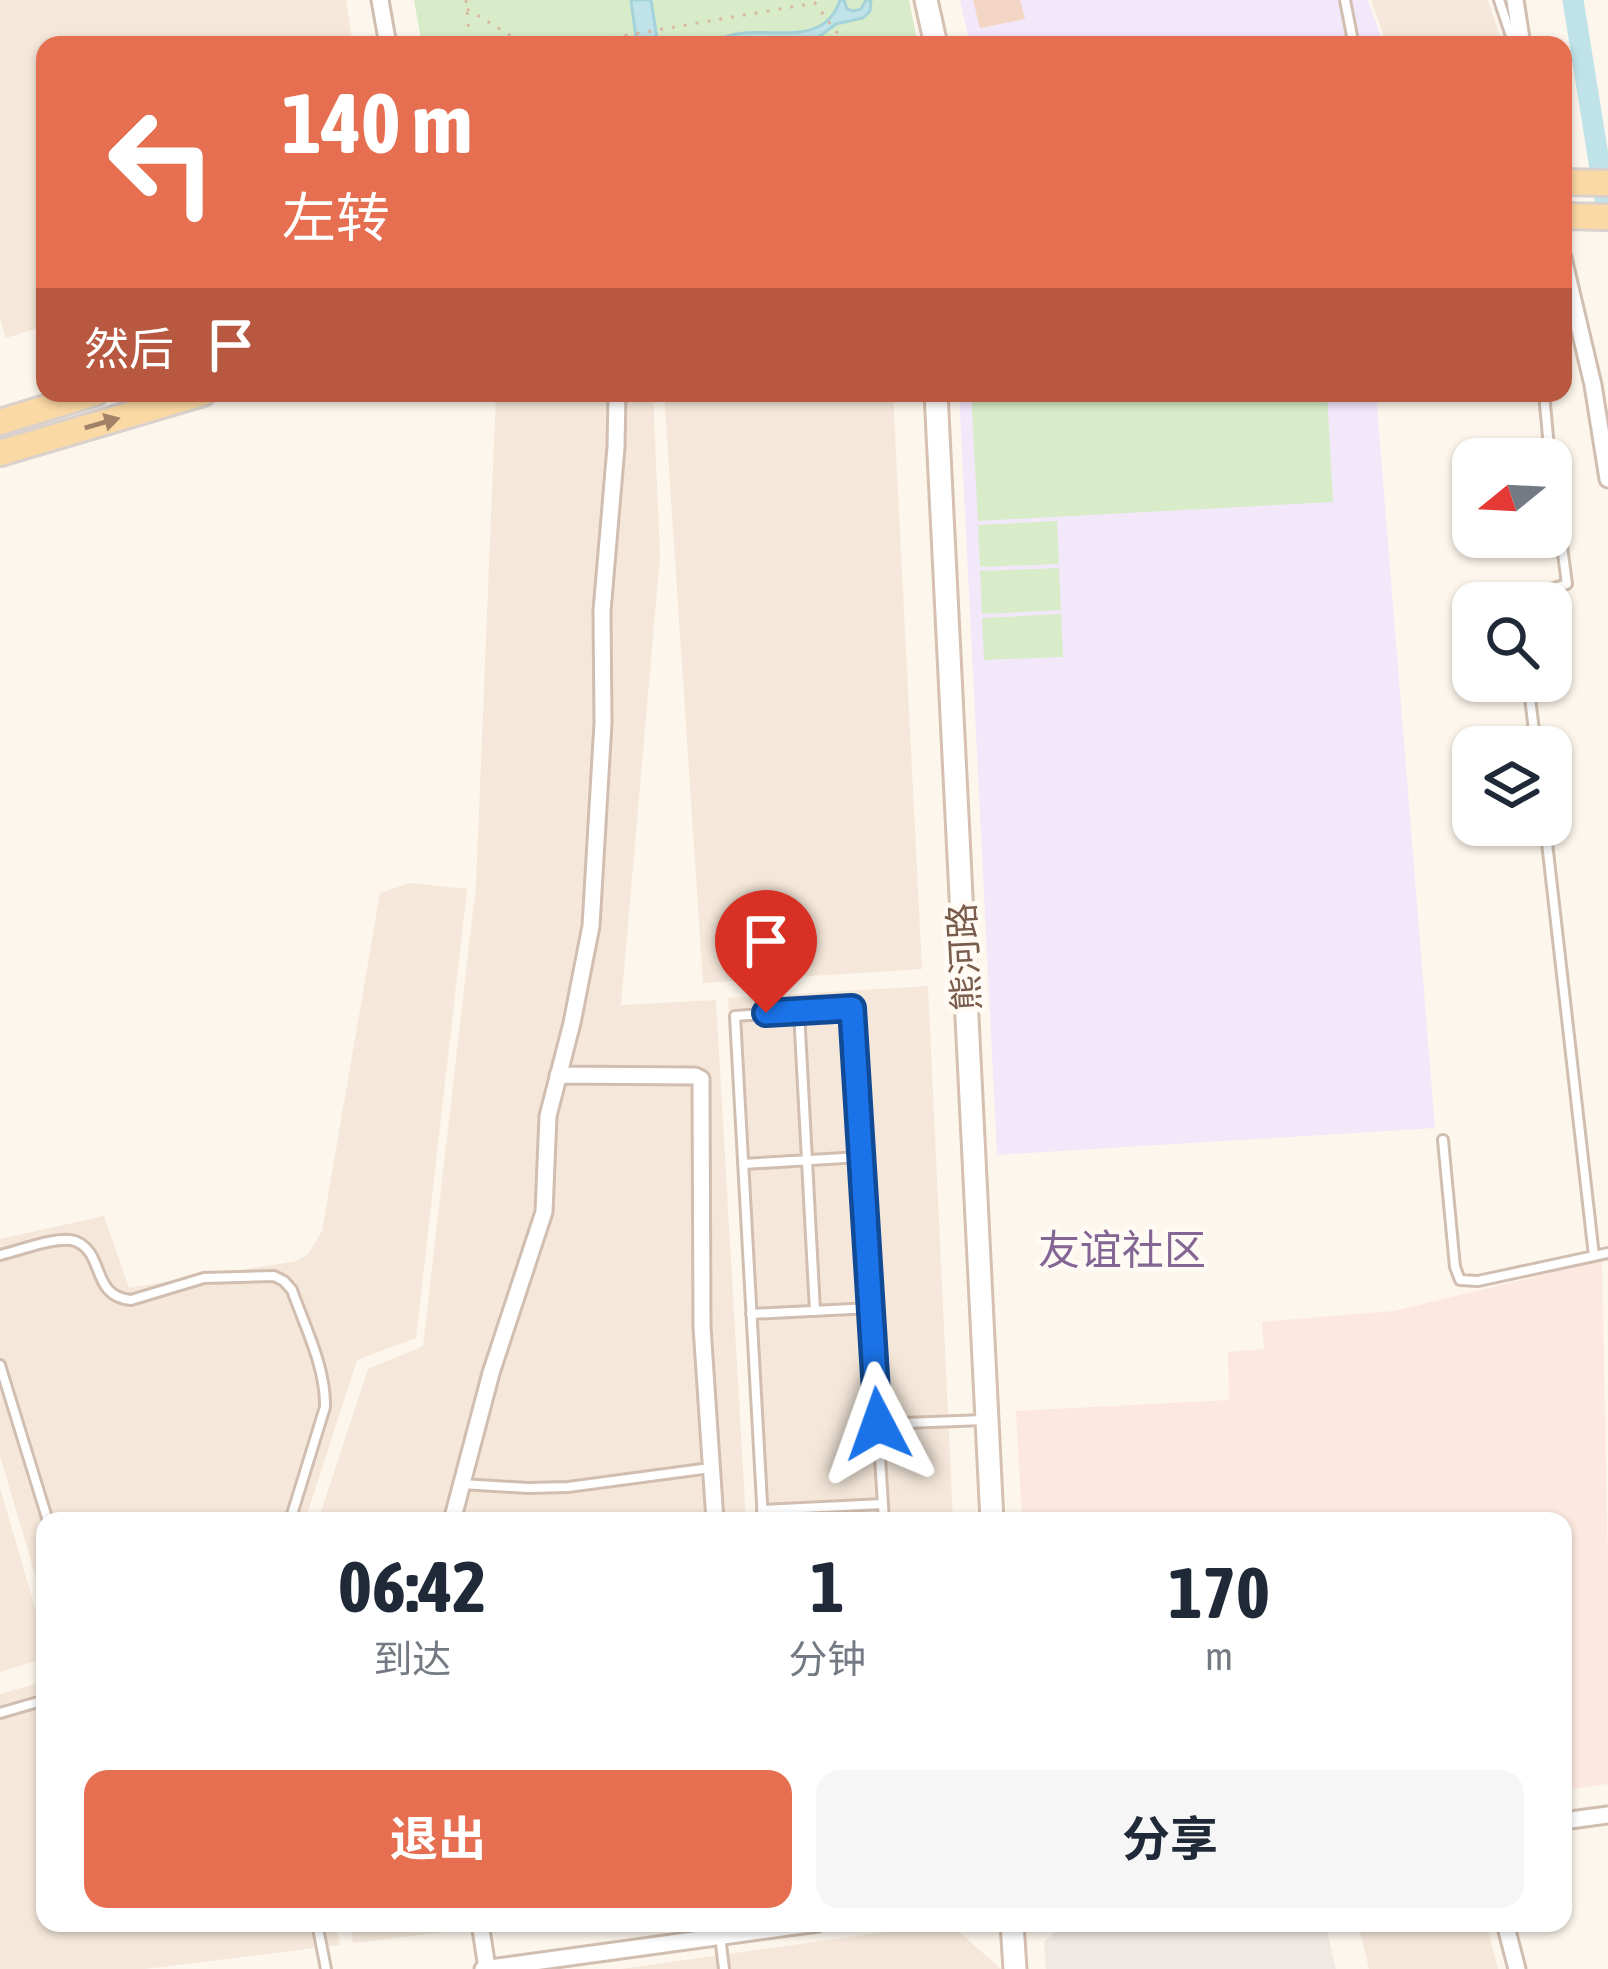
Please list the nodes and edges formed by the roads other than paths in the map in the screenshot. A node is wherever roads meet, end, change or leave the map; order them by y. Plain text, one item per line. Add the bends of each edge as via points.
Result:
1 (380, 0) edge
2 (926, 0) edge
3 (1345, 0) edge
4 (1499, 0) edge
5 (1515, 0) edge
6 (386, 36) edge
7 (934, 36) edge
8 (1352, 36) dead end
9 (1514, 36) edge
10 (1517, 36) edge
11 (1572, 182) edge
12 (1608, 183) edge
13 (1572, 216) edge
14 (1608, 217) edge
15 (1572, 297) edge
16 (66, 402) edge
17 (173, 402) edge
18 (616, 402) edge
19 (936, 402) edge
20 (1545, 402) edge
21 (0, 422) edge
22 (1549, 438) edge
23 (0, 453) edge
24 (1608, 479) edge
25 (1547, 846) edge
26 (799, 1011) junction
27 (558, 1075) junction
28 (1443, 1140) dead end
29 (861, 1157) junction
30 (807, 1160) junction
31 (743, 1164) junction
32 (1608, 1252) edge
33 (0, 1255) edge
34 (1594, 1256) junction
35 (871, 1308) junction
36 (815, 1311) junction
37 (751, 1314) junction
38 (0, 1365) edge
39 (987, 1420) junction
40 (878, 1424) junction
41 (711, 1468) junction
42 (462, 1484) junction
43 (883, 1504) junction
44 (826, 1507) junction
45 (44, 1512) edge
46 (293, 1512) edge
47 (454, 1512) edge
48 (715, 1512) edge
49 (763, 1512) edge
50 (787, 1512) edge
51 (826, 1512) edge
52 (883, 1512) edge
53 (992, 1512) edge
54 (36, 1703) edge
55 (0, 1713) edge
56 (1608, 1815) edge
57 (1572, 1820) edge
58 (319, 1932) edge
59 (481, 1932) edge
60 (734, 1932) edge
61 (1013, 1932) edge
62 (1507, 1932) edge
63 (720, 1936) junction
64 (326, 1969) edge
65 (485, 1969) edge
66 (724, 1969) edge
67 (1015, 1969) edge
68 (1517, 1969) edge

1 - 6 street
2 - 7 street
3 - 8 lane
4 - 9 lane
5 - 10 street
11 - 12 main road
13 - 14 main road
15 - 24 street
16 - 21 main road
23 -> 17 main road
18 - 27 street via 591,926
19 - 39 street, 熊河路
20 - 22 lane
25 - 34 lane
26 - 29 lane via 852,1008
26 - 30 lane
26 - 31 lane via 735,1016
27 - 41 street via 701,1079
27 - 42 street via 544,1212
28 - 34 lane via 1460,1280
29 - 30 lane
29 - 35 lane
30 - 31 lane
30 - 36 lane
31 - 37 lane
32 - 34 lane
33 - 46 lane via 76,1241 119,1299 204,1278 284,1281 325,1396
35 - 36 lane
35 - 40 lane
36 - 37 lane
37 - 49 lane
38 - 45 lane
39 - 40 lane
39 - 53 street, 熊河路
40 - 43 lane
41 - 42 lane via 568,1487
41 - 48 street
42 - 47 street
43 - 44 lane
43 - 52 lane
44 - 50 lane
44 - 51 lane
54 - 55 lane
56 - 57 street
58 - 64 lane
59 - 65 street
60 - 63 street
61 - 67 street
62 - 68 street
63 - 65 street
63 - 66 lane

